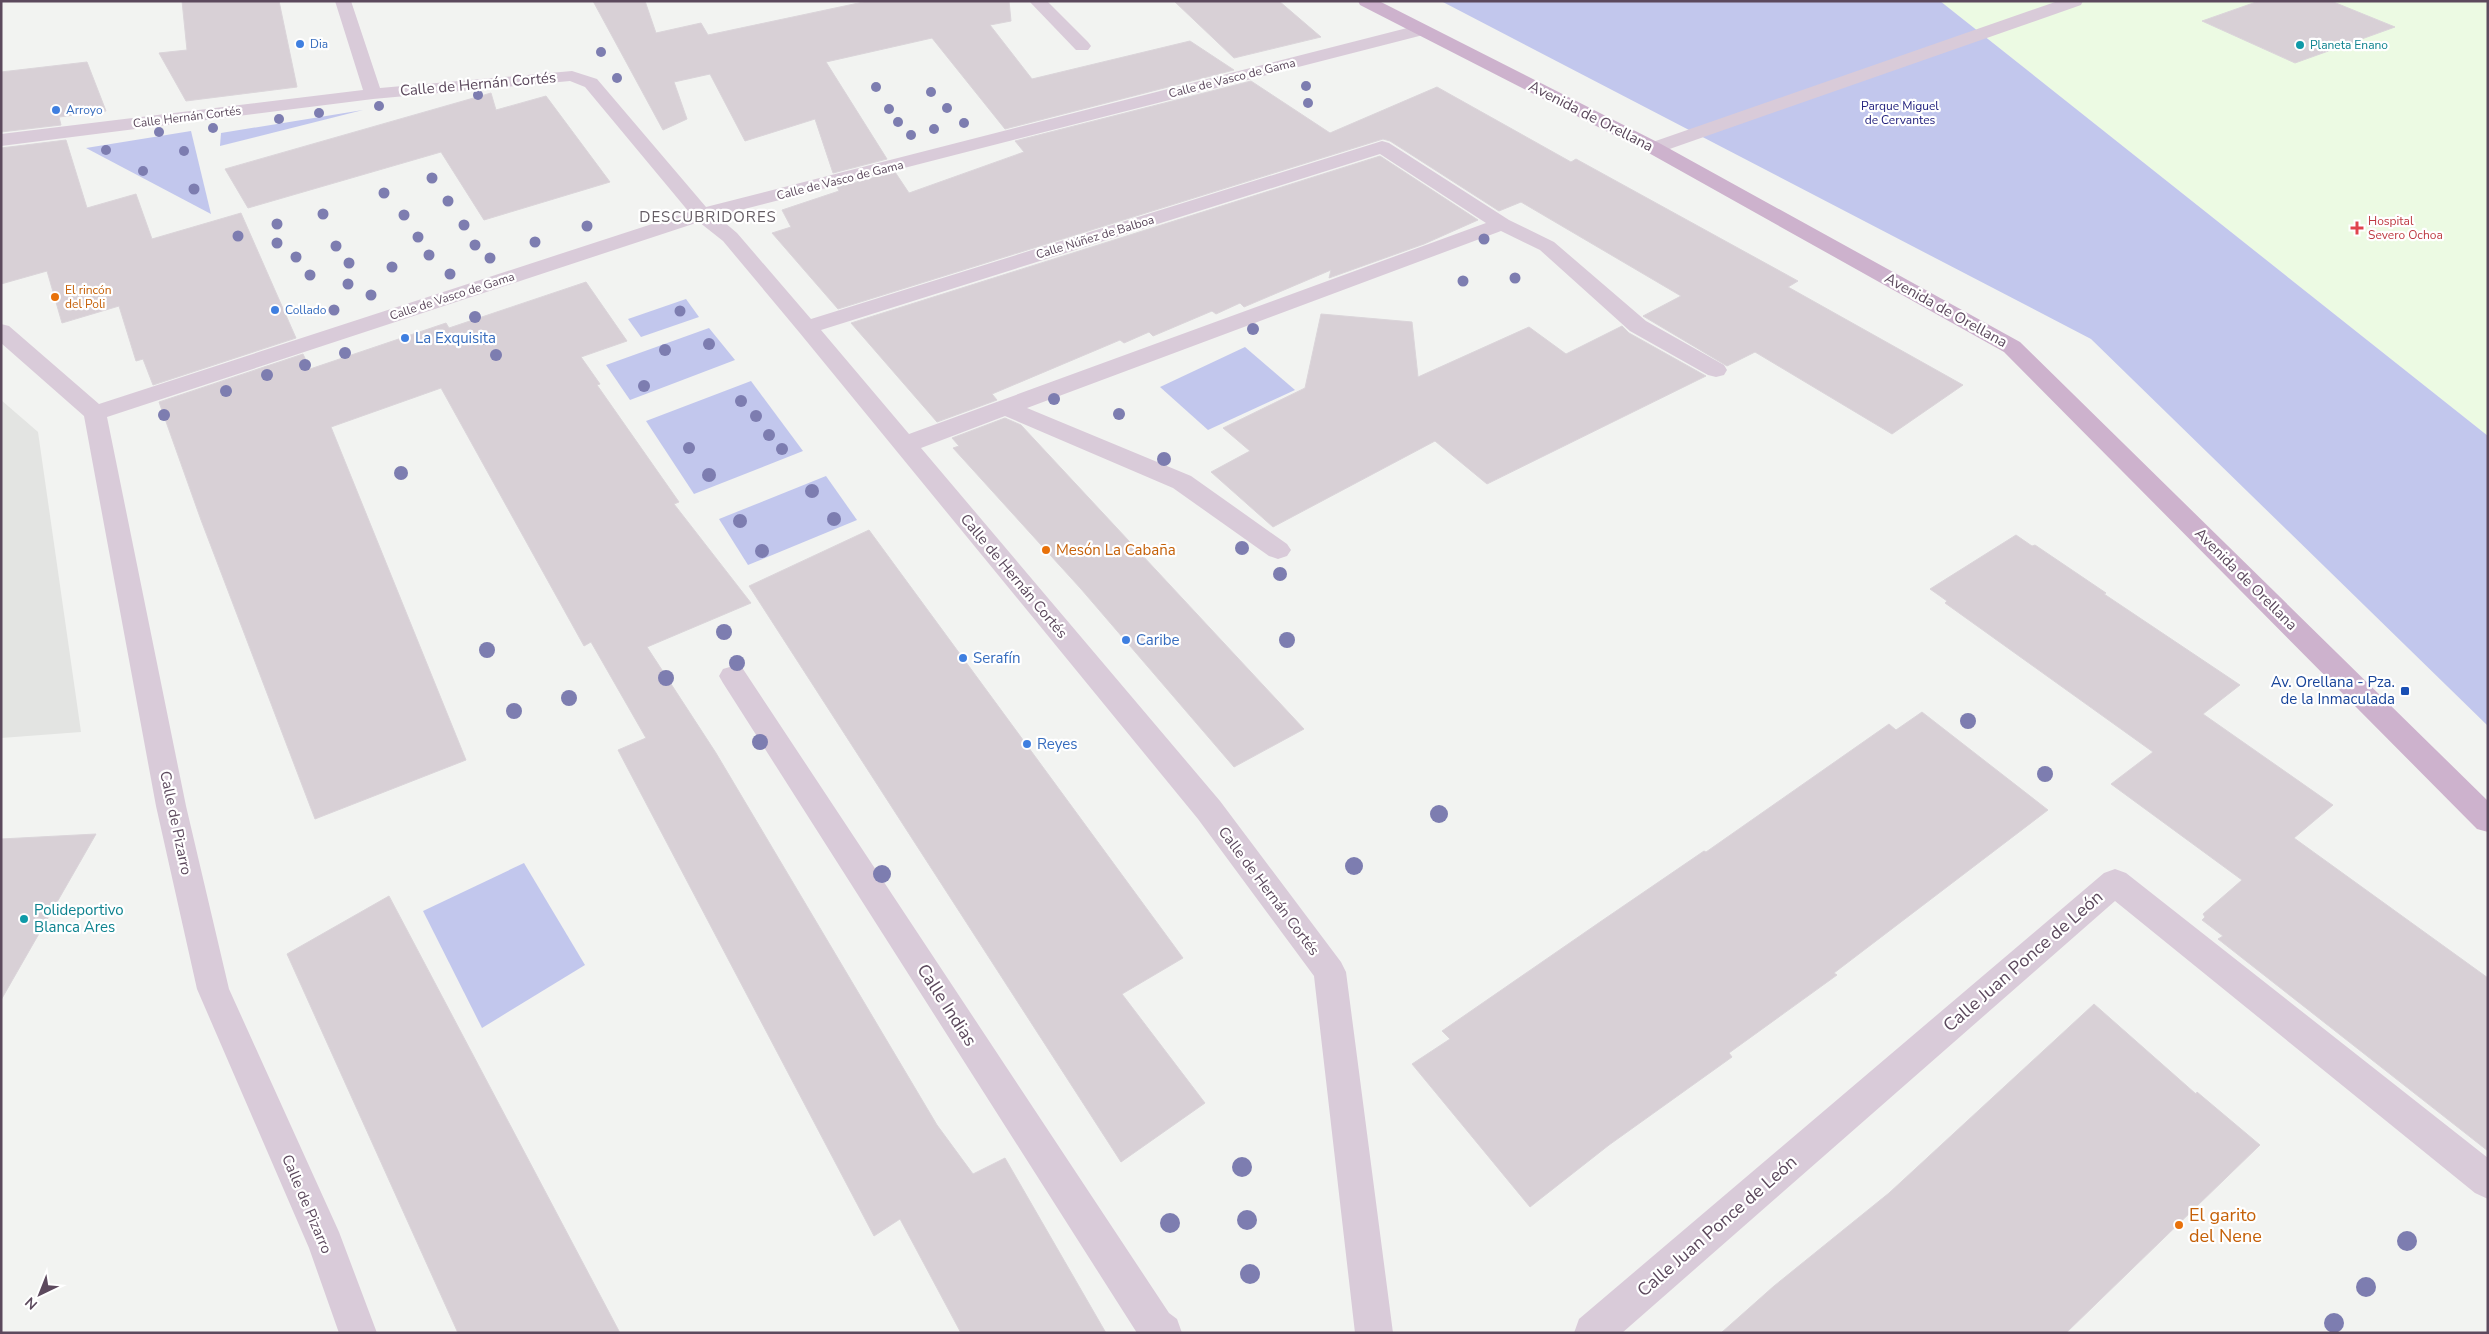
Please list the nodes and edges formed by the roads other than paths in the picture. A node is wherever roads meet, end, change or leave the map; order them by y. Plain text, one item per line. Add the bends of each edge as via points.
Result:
1 (343, 1) edge
2 (1037, 1) edge
3 (1366, 1) edge
4 (2075, 1) edge
5 (1421, 30) junction
6 (1082, 46) dead end
7 (373, 94) junction
8 (1, 140) edge
9 (1654, 148) junction
10 (702, 214) junction
11 (1502, 224) junction
12 (807, 327) junction
13 (1, 331) edge
14 (1716, 370) dead end
15 (1004, 407) junction
16 (95, 413) junction
17 (904, 445) junction
18 (1278, 550) dead end
19 (733, 676) dead end
20 (2488, 820) edge
21 (2488, 1181) edge
22 (358, 1333) edge
23 (1163, 1333) edge
24 (1374, 1333) edge
25 (1593, 1333) edge

1 - 7 street
2 - 6 street
3 - 5 main road, Avenida de Orellana
4 - 9 street
5 - 9 main road, Avenida de Orellana
5 - 10 street, Calle de Vasco de Gama
7 - 8 street, Calle Hernán Cortés
7 - 10 street, Calle de Hernán Cortés via 572,76 591,83
9 - 20 main road, Avenida de Orellana via 2012,347
10 - 12 street, Calle de Hernán Cortés via 730,237
10 - 16 street, Calle de Vasco de Gama
11 - 12 street, Calle Núñez de Balboa via 1382,147
11 - 14 street via 1547,246 1638,326
11 - 15 street
12 - 17 street, Calle de Hernán Cortés
13 - 16 street
15 - 17 street
15 - 18 street via 1182,482
16 - 22 street, Calle de Pizarro via 171,806 212,989 326,1245
17 - 24 street, Calle de Hernán Cortés via 1209,810 1330,972
19 - 23 street, Calle Indias via 1155,1327
21 - 25 street, Calle Juan Ponce de León via 2114,882

